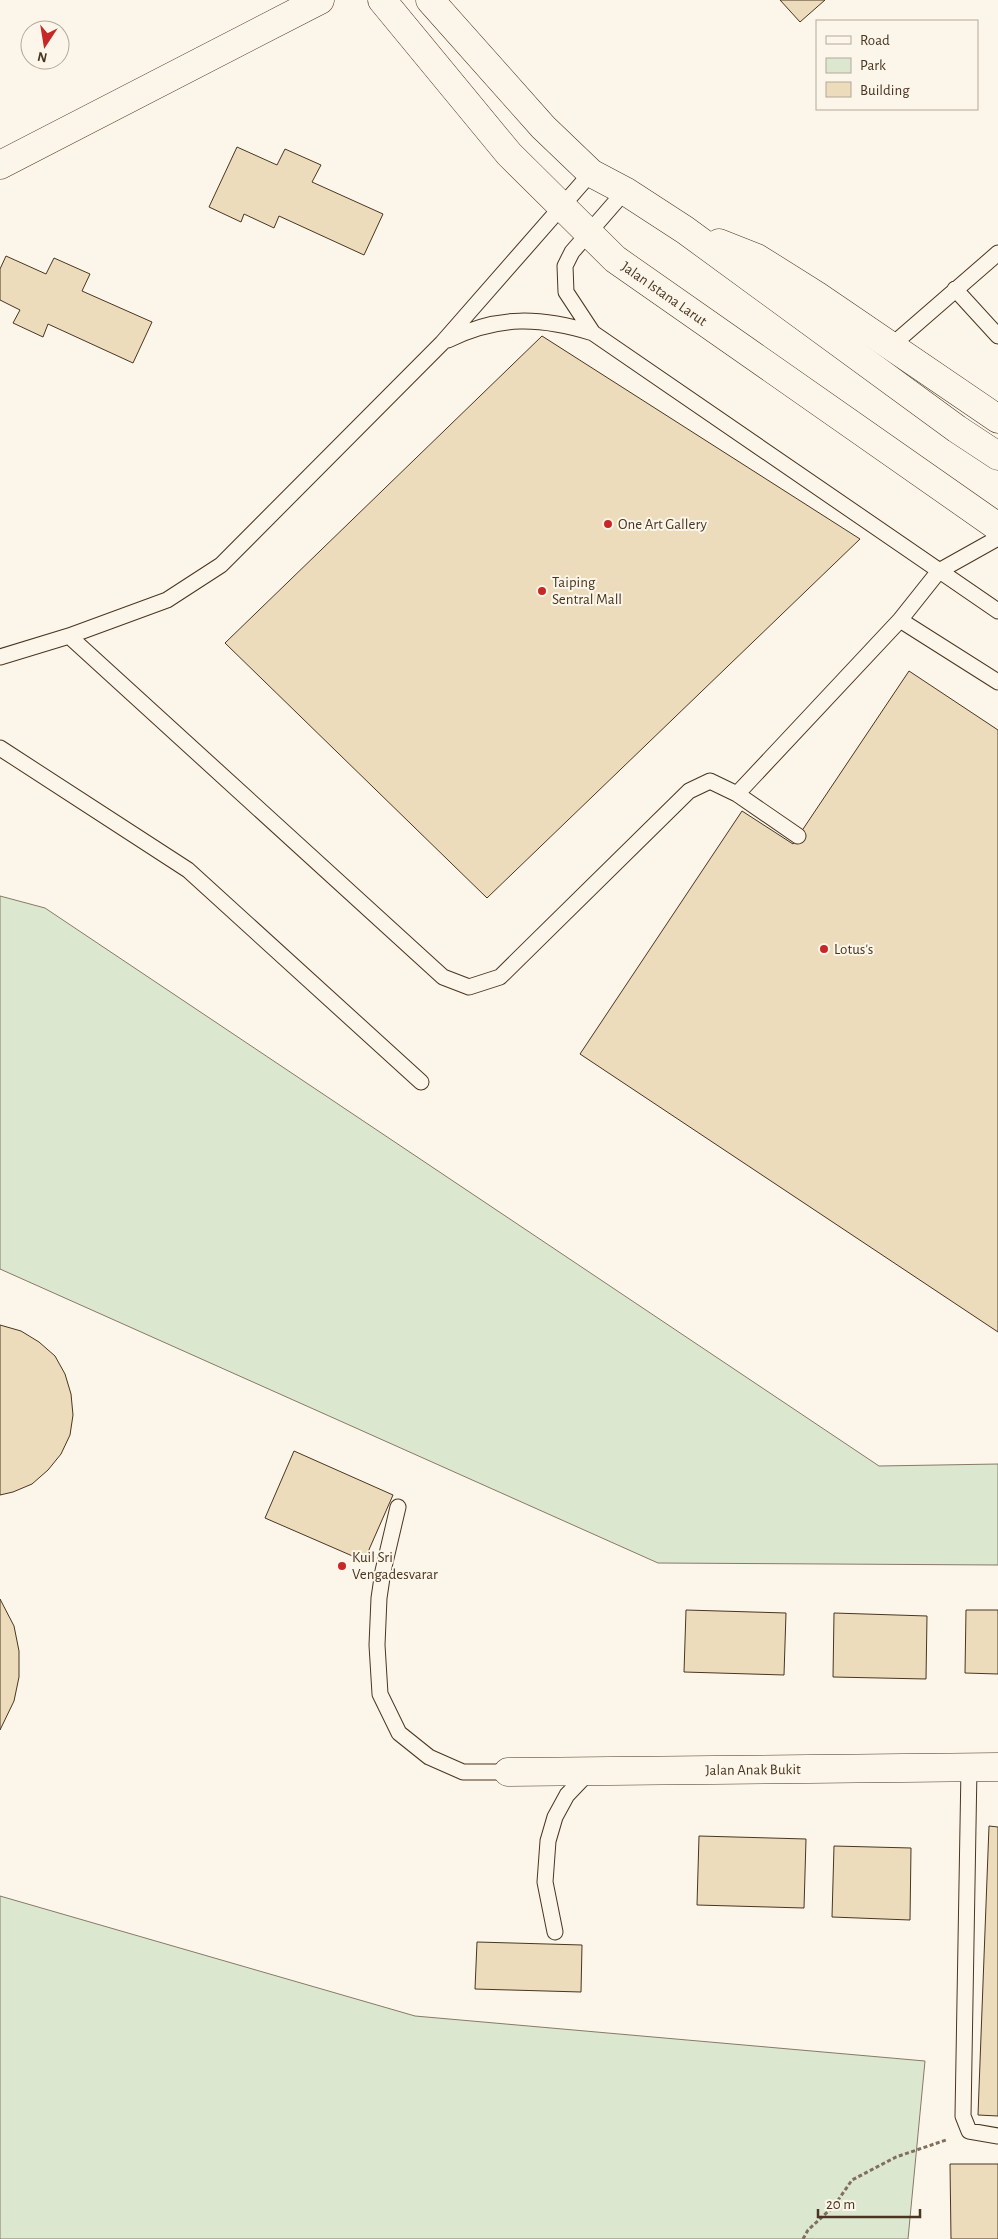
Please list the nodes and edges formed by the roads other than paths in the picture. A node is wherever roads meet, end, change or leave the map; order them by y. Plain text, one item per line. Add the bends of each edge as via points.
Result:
1 (320, 0) edge
2 (382, 0) edge
3 (430, 0) edge
4 (0, 165) edge
5 (591, 173) junction
6 (625, 191) junction
7 (560, 206) junction
8 (685, 230) junction
9 (588, 234) junction
10 (998, 253) edge
11 (955, 289) junction
12 (593, 333) junction
13 (998, 336) edge
14 (442, 343) junction
15 (891, 346) junction
16 (998, 419) edge
17 (998, 456) edge
18 (998, 527) edge
19 (998, 538) edge
20 (939, 571) junction
21 (998, 611) edge
22 (900, 620) junction
23 (69, 636) junction
24 (0, 657) edge
25 (998, 682) edge
26 (0, 748) edge
27 (737, 794) junction
28 (798, 836) dead end
29 (421, 1082) dead end
30 (398, 1507) dead end
31 (998, 1767) edge
32 (968, 1768) junction
33 (590, 1771) junction
34 (508, 1772) joint
35 (555, 1932) dead end
36 (998, 2136) edge

1 - 4 main road
2 - 7 main road, Jalan Istana Larut via 509,154
3 - 5 main road via 543,127
5 - 6 main road
5 - 7 lane
6 - 8 main road
6 - 9 lane
7 - 9 main road, Jalan Istana Larut
7 - 14 lane
8 - 15 main road via 757,258
8 - 17 main road
9 - 12 lane via 565,266 566,292
9 - 18 main road, Jalan Istana Larut via 615,259
10 - 11 lane
11 - 13 lane
11 - 15 lane
12 - 14 lane via 562,324 529,320 470,329
12 - 20 lane
14 - 23 lane via 220,565 167,600
15 - 16 main road
19 - 20 lane
20 - 21 lane
20 - 22 lane
22 - 25 lane
22 - 27 lane
23 - 24 lane
23 - 27 lane via 443,977 469,987 500,977 689,791 710,781
26 - 29 lane via 188,870
27 - 28 lane
30 - 34 lane via 379,1598 380,1694 400,1733 429,1757 463,1772
31 - 32 main road, Jalan Anak Bukit
32 - 33 main road, Jalan Anak Bukit
32 - 36 lane via 963,2116 969,2131
33 - 34 main road, Jalan Anak Bukit
33 - 35 lane via 567,1795 555,1816 548,1841 545,1882

